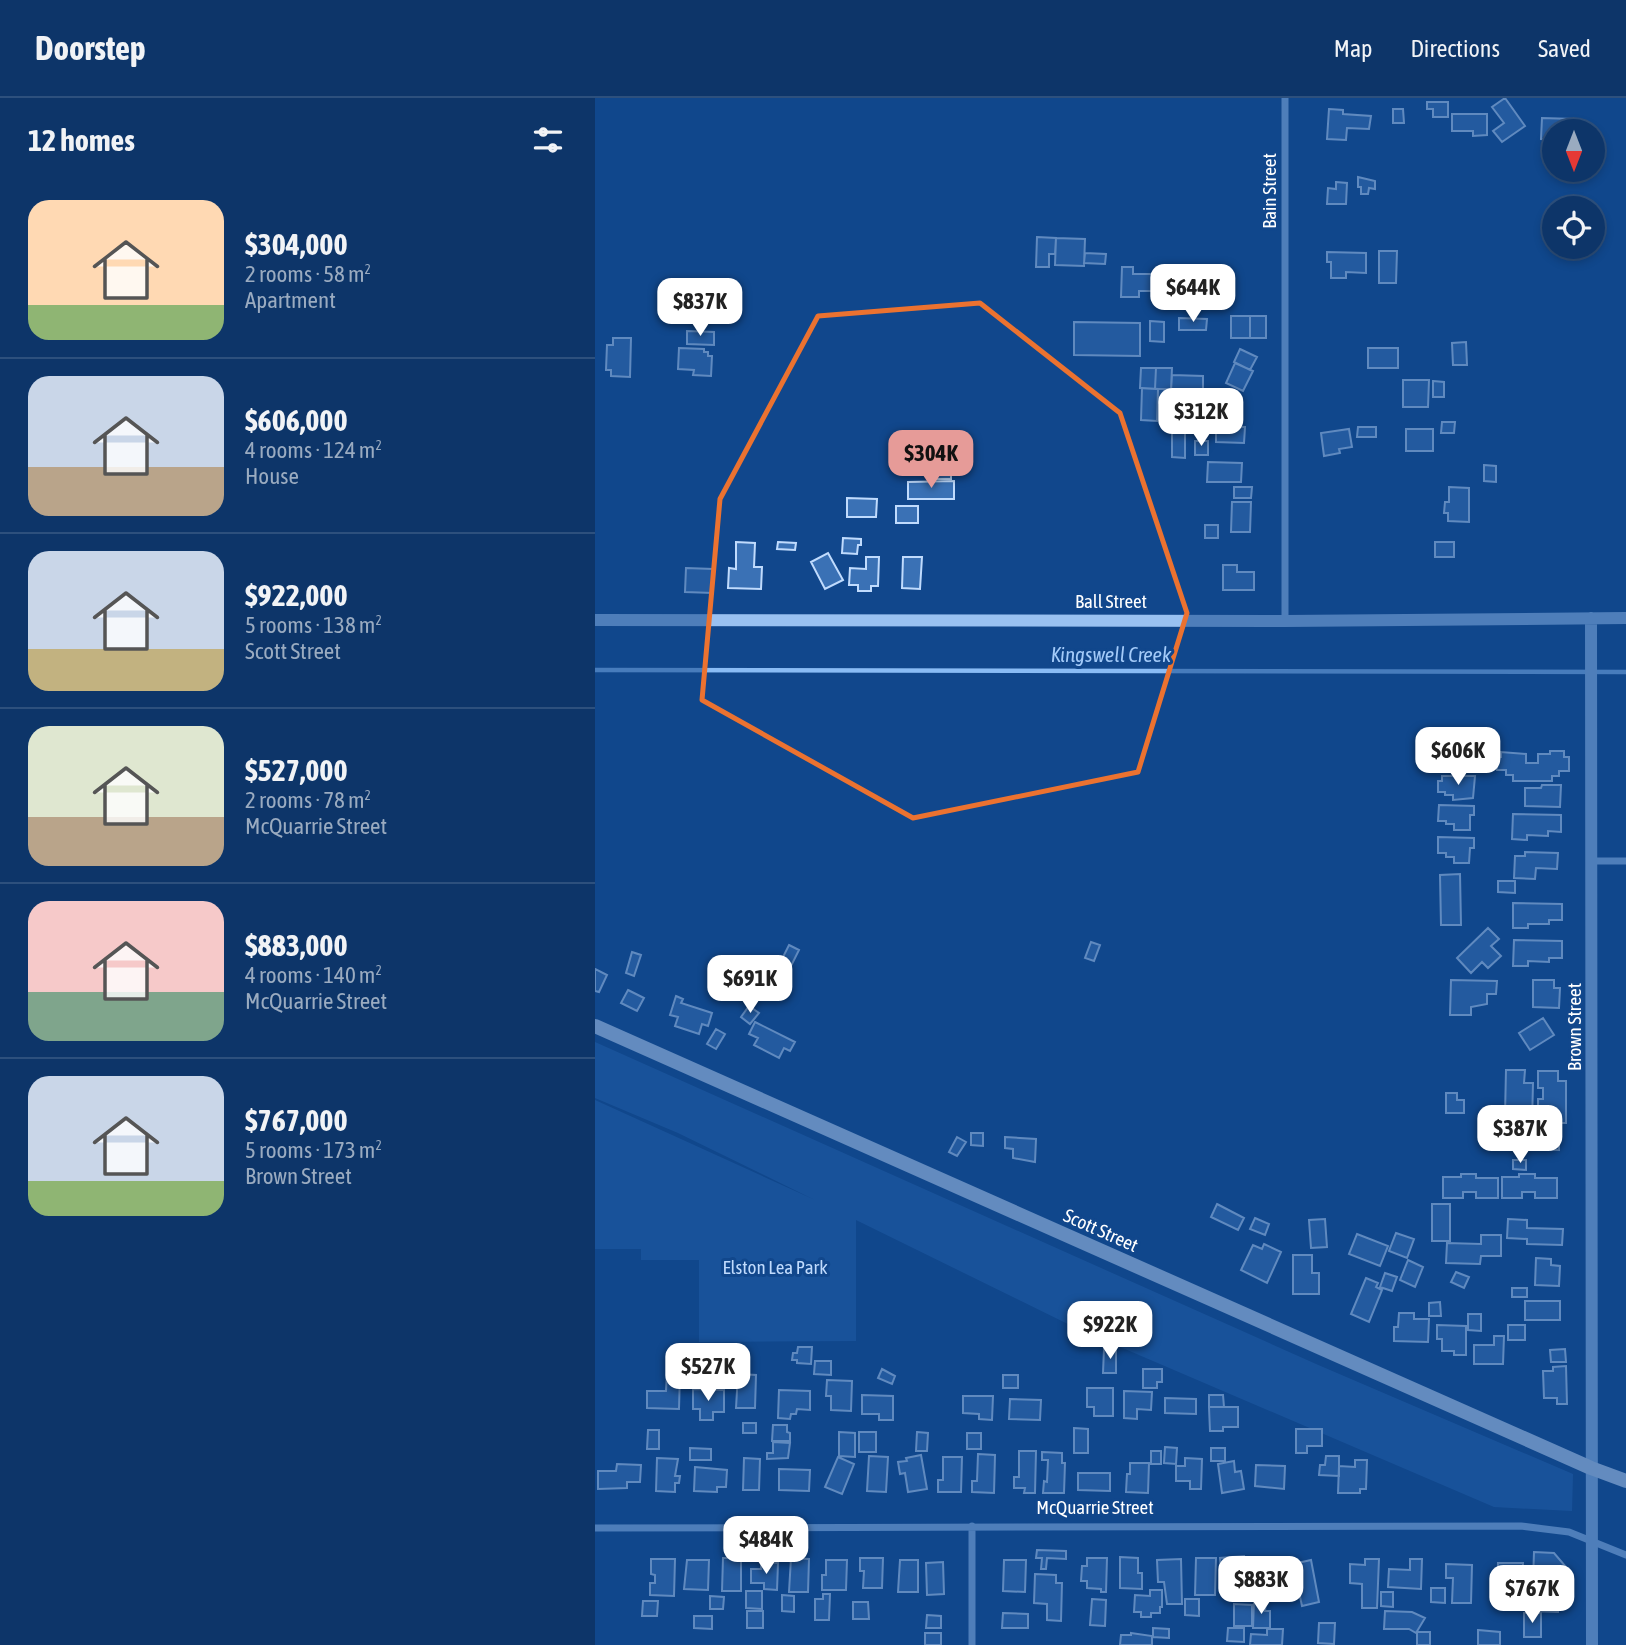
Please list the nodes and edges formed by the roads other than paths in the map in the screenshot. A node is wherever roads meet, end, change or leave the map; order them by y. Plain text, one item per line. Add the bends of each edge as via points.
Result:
1 (1285, 98) edge
2 (1591, 618) junction
3 (1626, 618) edge
4 (595, 620) edge
5 (1285, 621) junction
6 (1593, 861) junction
7 (1626, 861) edge
8 (595, 1026) edge
9 (1591, 1468) junction
10 (1626, 1481) edge
11 (972, 1526) junction
12 (595, 1528) edge
13 (1593, 1540) junction
14 (1626, 1555) edge
15 (972, 1645) edge
16 (1592, 1645) edge

1 - 5 street, Bain Street
2 - 3 street, Ball Street
2 - 5 street, Ball Street
2 - 6 street, Brown Street
4 - 5 street, Ball Street
6 - 7 street
6 - 9 street, Brown Street
8 - 9 main road, Scott Street
9 - 10 main road
9 - 13 street, Brown Street
11 - 12 street, McQuarrie Street
11 - 13 street, McQuarrie Street via 1521,1526 1557,1529
11 - 15 street
13 - 14 street, McQuarrie Street
13 - 16 street, Brown Street

